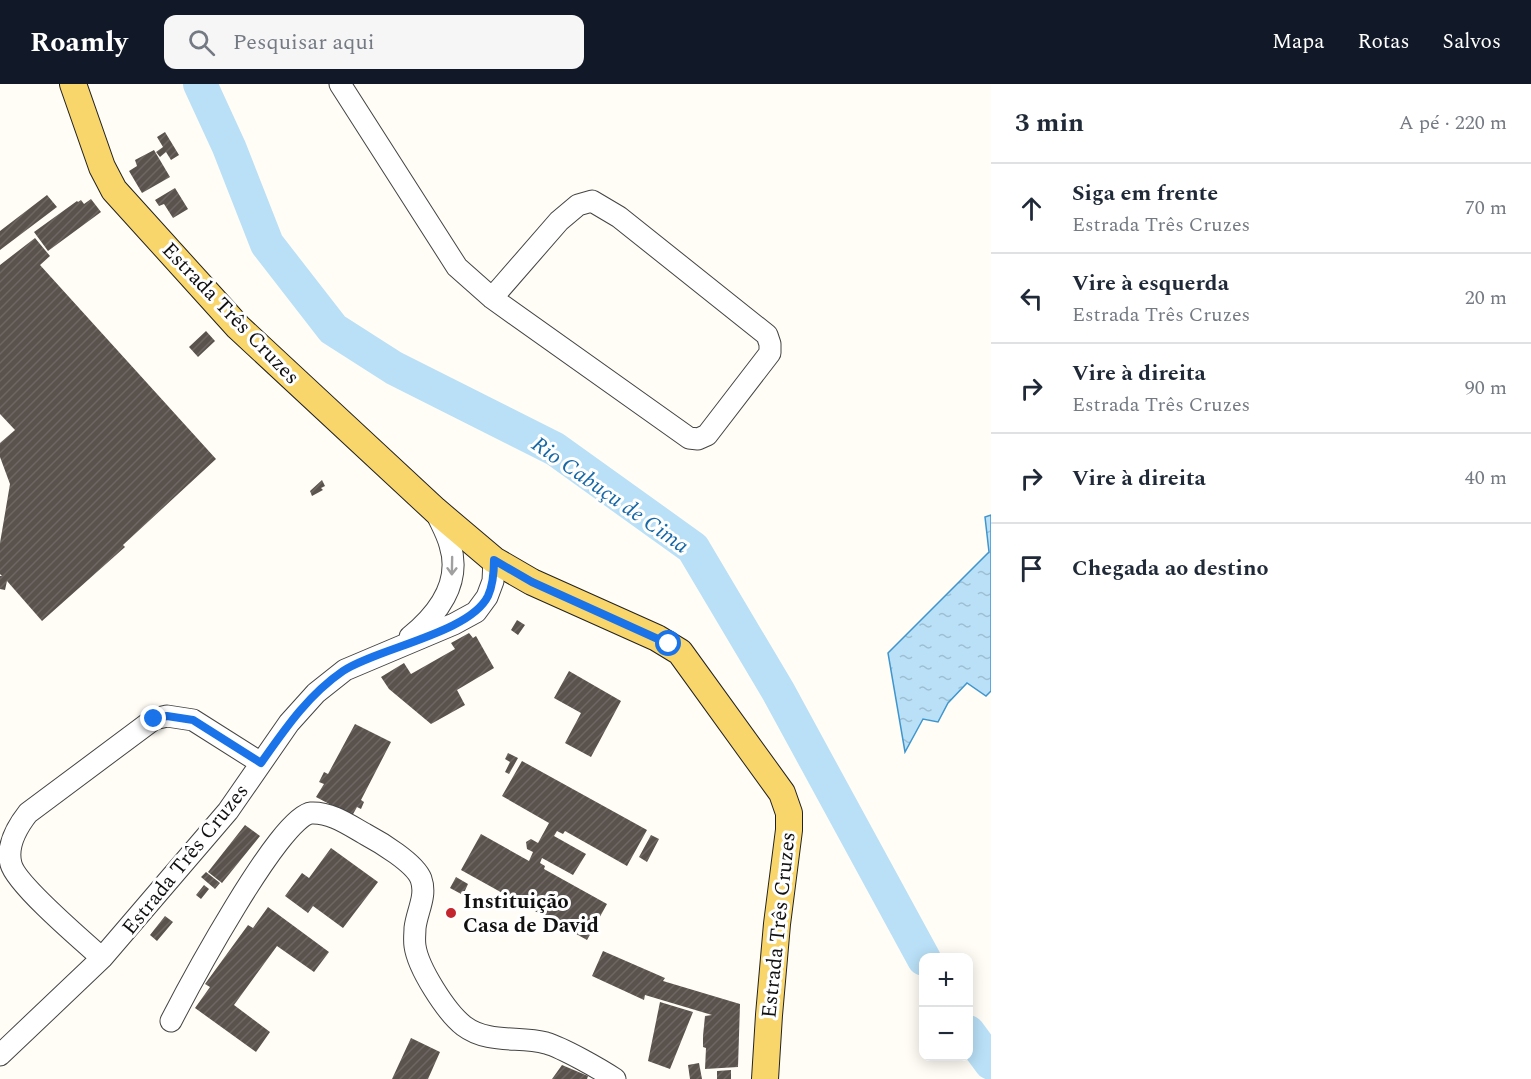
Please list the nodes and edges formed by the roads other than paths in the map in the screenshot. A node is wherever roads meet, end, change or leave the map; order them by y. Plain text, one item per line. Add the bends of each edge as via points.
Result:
1 (73, 84) edge
2 (340, 84) edge
3 (492, 298) junction
4 (435, 510) junction
5 (494, 560) junction
6 (398, 647) junction
7 (261, 763) junction
8 (102, 958) junction
9 (171, 1021) dead end
10 (0, 1055) edge
11 (615, 1079) edge
12 (765, 1079) edge

1 - 4 main road, Estrada Três Cruzes via 114,190 237,327
2 - 3 street via 457,267
3 - 3 street via 559,221 578,205 592,201 619,217 767,335 770,353 707,435 689,438
4 - 5 main road, Estrada Três Cruzes
4 -> 6 street, Estrada Três Cruzes via 451,546 450,584 441,606
5 - 6 street, Estrada Três Cruzes via 493,581 476,612
5 - 12 main road, Estrada Três Cruzes via 680,652 782,793 789,813 789,830
6 - 7 street, Estrada Três Cruzes via 345,670 316,693
7 - 8 street, Estrada Três Cruzes via 228,811
7 - 8 street via 193,720 154,719 28,813 18,825 9,856 12,868 28,889
8 - 10 street, Estrada Três Cruzes
9 - 11 street via 251,881 296,820 310,813 331,816 380,842 416,870 423,896 415,946 433,990 463,1025 480,1035 549,1044

